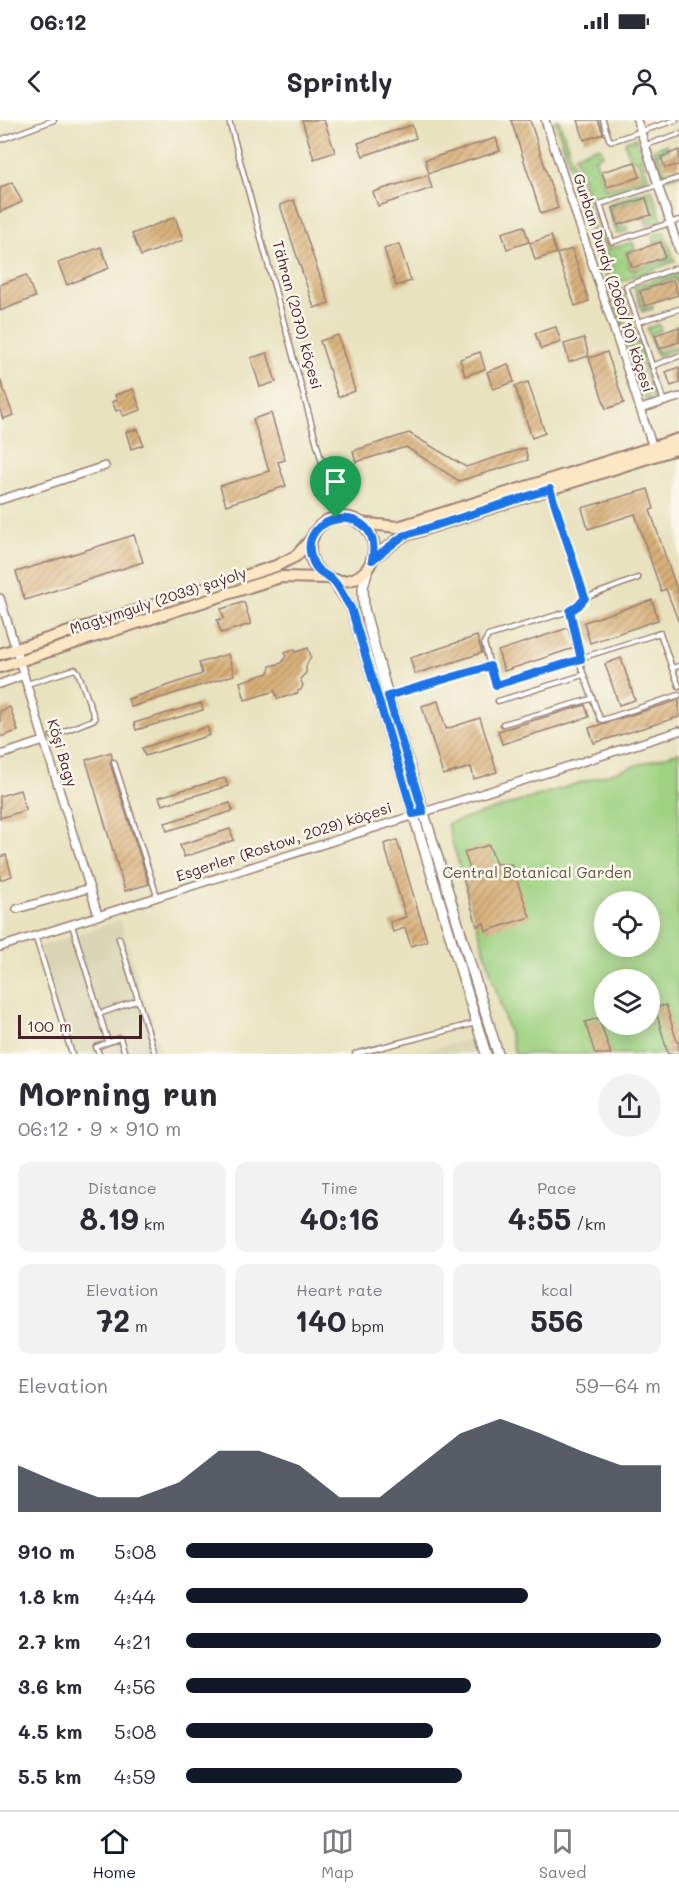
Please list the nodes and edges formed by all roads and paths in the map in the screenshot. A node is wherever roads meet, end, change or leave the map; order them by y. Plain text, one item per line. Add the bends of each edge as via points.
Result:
1 (54, 120) edge
2 (229, 120) edge
3 (545, 120) edge
4 (603, 120) edge
5 (637, 120) edge
6 (676, 120) edge
7 (641, 132) junction
8 (679, 134) edge
9 (0, 140) edge
10 (645, 146) junction
11 (679, 178) edge
12 (658, 185) junction
13 (679, 220) edge
14 (670, 223) junction
15 (679, 250) edge
16 (679, 267) edge
17 (679, 309) edge
18 (638, 322) junction
19 (679, 357) edge
20 (652, 366) junction
21 (679, 397) edge
22 (664, 402) junction
23 (640, 408) junction
24 (679, 439) edge
25 (679, 448) edge
26 (654, 451) junction
27 (105, 466) dead end
28 (550, 489) junction
29 (0, 500) edge
30 (336, 518) junction
31 (360, 523) junction
32 (313, 537) junction
33 (370, 563) junction
34 (638, 578) dead end
35 (330, 579) junction
36 (0, 598) edge
37 (585, 598) junction
38 (570, 611) junction
39 (16, 648) junction
40 (0, 654) edge
41 (581, 659) junction
42 (20, 660) junction
43 (490, 666) junction
44 (679, 666) edge
45 (0, 667) edge
46 (672, 668) junction
47 (24, 675) junction
48 (584, 675) junction
49 (0, 684) edge
50 (27, 684) junction
51 (679, 686) edge
52 (679, 695) edge
53 (388, 696) junction
54 (591, 699) junction
55 (498, 701) dead end
56 (503, 724) dead end
57 (679, 731) edge
58 (52, 736) dead end
59 (44, 741) junction
60 (0, 754) edge
61 (114, 762) dead end
62 (418, 813) junction
63 (90, 888) junction
64 (157, 896) junction
65 (17, 909) dead end
66 (98, 915) junction
67 (71, 924) junction
68 (35, 935) junction
69 (119, 938) dead end
70 (0, 947) edge
71 (138, 1000) junction
72 (99, 1014) junction
73 (476, 1022) junction
74 (108, 1042) junction
75 (72, 1054) edge
76 (99, 1054) edge
77 (125, 1054) edge
78 (155, 1054) edge
79 (355, 1054) edge
80 (486, 1054) edge
81 (498, 1054) edge

1 - 9 lane
2 - 30 lane, Tähran (2070) köçesi
3 - 23 street, Gurban Durdy (2060/10) köçesi
4 - 7 lane via 612,141
5 - 7 street
6 - 7 lane
7 - 10 street
8 - 10 lane
10 - 12 street
11 - 12 lane
12 - 14 street
12 - 14 lane via 600,204 612,242
13 - 14 lane
14 - 15 street
16 - 18 lane via 626,286
17 - 18 lane
18 - 20 lane
19 - 20 lane
20 - 22 lane
21 - 22 street
22 - 23 street
23 - 26 street, Gurban Durdy (2060/10) köçesi
24 - 26 main road
25 - 26 main road
26 - 28 main road
26 - 31 main road via 398,527
27 - 29 street
28 - 33 main road via 403,536
28 - 37 lane
30 - 31 main road
30 - 32 main road via 320,526
31 - 33 main road via 371,536 374,548
32 - 35 main road via 312,560
32 - 39 main road, Magtymguly (2033) şaýoly via 296,556 276,566
33 - 35 main road via 360,576
33 - 53 street via 363,587 364,609
34 - 37 lane
35 - 42 main road, Magtymguly (2033) şaýoly via 280,577
35 - 62 street via 351,608
36 - 39 street, Köşi Bagy
37 - 38 lane
38 - 41 lane
38 - 43 lane via 488,636 484,644
39 - 40 main road, Magtymguly (2033) şaýoly
39 - 42 street, Köşi Bagy
41 - 43 lane via 496,685
41 - 46 lane via 660,633
41 - 48 lane
42 - 45 main road, Magtymguly (2033) şaýoly
42 - 47 street, Köşi Bagy
43 - 53 lane
44 - 46 lane
46 - 51 lane
47 - 49 street
47 - 50 street, Köşi Bagy
48 - 54 lane
48 - 55 lane
50 - 58 lane via 75,669 78,672 95,719
50 - 59 street, Köşi Bagy
52 - 54 lane via 602,720
53 - 62 street
54 - 56 lane
57 - 62 street, Esgerler (Rostow, 2029) köçesi
59 - 60 street
59 - 63 street, Köşi Bagy
61 - 64 lane
62 - 64 street, Esgerler (Rostow, 2029) köçesi
62 - 73 street
62 - 81 street
63 - 65 street
63 - 66 street, Köşi Bagy
64 - 66 street, Esgerler (Rostow, 2029) köçesi
66 - 67 street, Esgerler (Rostow, 2029) köçesi
67 - 68 street, Esgerler (Rostow, 2029) köçesi
67 - 72 lane
68 - 70 street, Esgerler (Rostow, 2029) köçesi
68 - 75 lane
69 - 71 lane
71 - 72 lane
71 - 78 lane
72 - 74 lane
73 - 79 lane
73 - 80 street
74 - 76 lane via 96,1047
74 - 77 lane via 120,1038

